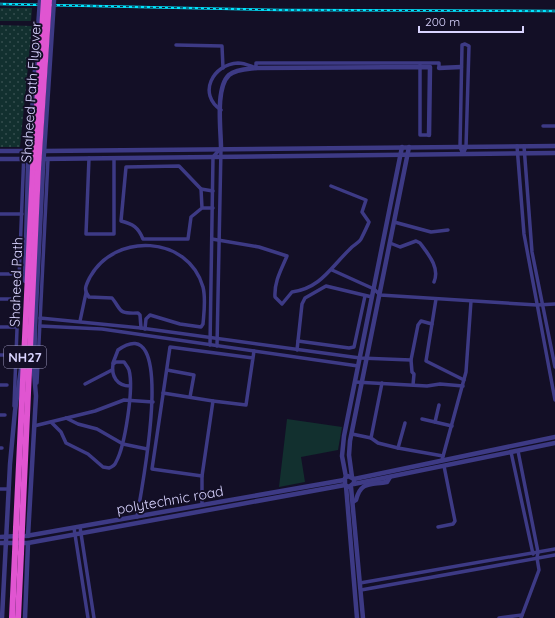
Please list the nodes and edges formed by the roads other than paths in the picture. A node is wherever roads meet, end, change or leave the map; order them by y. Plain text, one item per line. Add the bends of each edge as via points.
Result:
1 (40, 0) edge
2 (44, 0) edge
3 (49, 0) edge
4 (54, 0) edge
5 (176, 45) dead end
6 (420, 63) junction
7 (461, 67) junction
8 (222, 68) junction
9 (256, 68) junction
10 (439, 68) joint
11 (221, 110) junction
12 (543, 126) dead end
13 (555, 126) edge
14 (429, 135) joint
15 (517, 146) junction
16 (524, 146) junction
17 (555, 146) edge
18 (402, 147) junction
19 (409, 147) junction
20 (460, 147) junction
21 (466, 147) junction
22 (221, 148) junction
23 (99, 150) junction
24 (0, 151) edge
25 (24, 151) junction
26 (555, 153) edge
27 (464, 154) junction
28 (517, 154) junction
29 (524, 154) junction
30 (400, 155) junction
31 (407, 155) junction
32 (213, 157) junction
33 (221, 157) junction
34 (89, 158) junction
35 (99, 158) junction
36 (114, 158) junction
37 (0, 159) edge
38 (24, 159) junction
39 (48, 159) junction
40 (36, 168) junction
41 (35, 186) junction
42 (331, 186) dead end
43 (201, 189) junction
44 (213, 191) junction
45 (202, 208) junction
46 (213, 208) junction
47 (0, 214) edge
48 (22, 214) junction
49 (394, 222) junction
50 (448, 230) dead end
51 (212, 239) junction
52 (219, 240) junction
53 (390, 243) junction
54 (332, 270) junction
55 (0, 274) edge
56 (19, 274) junction
57 (434, 282) dead end
58 (374, 289) junction
59 (86, 293) junction
60 (380, 295) junction
61 (365, 296) junction
62 (372, 298) junction
63 (0, 299) edge
64 (18, 299) junction
65 (436, 299) junction
66 (471, 301) junction
67 (555, 304) edge
68 (537, 305) junction
69 (543, 305) junction
70 (40, 318) junction
71 (80, 321) junction
72 (432, 324) junction
73 (40, 326) junction
74 (0, 327) edge
75 (17, 327) junction
76 (143, 328) junction
77 (24, 338) junction
78 (210, 338) junction
79 (171, 339) junction
80 (217, 339) junction
81 (298, 340) junction
82 (210, 345) junction
83 (216, 346) junction
84 (170, 347) junction
85 (297, 350) junction
86 (254, 351) junction
87 (9, 355) dead end
88 (0, 356) edge
89 (368, 357) junction
90 (253, 358) junction
91 (360, 358) junction
92 (32, 360) junction
93 (411, 360) junction
94 (113, 364) junction
95 (358, 366) junction
96 (555, 367) edge
97 (15, 369) junction
98 (21, 369) junction
99 (112, 370) junction
100 (167, 370) junction
101 (464, 380) junction
102 (355, 382) junction
103 (362, 383) junction
104 (382, 383) junction
105 (85, 384) dead end
106 (0, 385) edge
107 (7, 385) dead end
108 (412, 385) junction
109 (130, 386) junction
110 (463, 386) junction
111 (163, 393) junction
112 (36, 396) junction
113 (190, 397) junction
114 (129, 400) junction
115 (555, 400) edge
116 (213, 401) junction
117 (153, 402) junction
118 (438, 405) dead end
119 (15, 411) junction
120 (65, 418) junction
121 (422, 419) dead end
122 (51, 422) junction
123 (435, 422) junction
124 (405, 423) dead end
125 (34, 426) junction
126 (452, 426) junction
127 (352, 434) junction
128 (555, 437) edge
129 (370, 438) junction
130 (555, 443) edge
131 (123, 444) junction
132 (398, 448) junction
133 (147, 449) junction
134 (488, 450) junction
135 (518, 451) junction
136 (511, 452) junction
137 (489, 457) junction
138 (443, 458) junction
139 (10, 464) junction
140 (17, 464) dead end
141 (444, 466) junction
142 (202, 476) junction
143 (390, 477) junction
144 (353, 478) junction
145 (345, 479) junction
146 (349, 486) junction
147 (0, 489) edge
148 (9, 489) junction
149 (353, 502) junction
150 (202, 505) junction
151 (137, 517) junction
152 (126, 518) junction
153 (128, 525) junction
154 (80, 527) junction
155 (438, 527) dead end
156 (19, 528) junction
157 (74, 528) junction
158 (81, 533) junction
159 (75, 534) junction
160 (28, 536) junction
161 (6, 537) junction
162 (0, 538) edge
163 (28, 543) junction
164 (0, 544) edge
165 (6, 544) junction
166 (555, 549) edge
167 (532, 552) junction
168 (538, 552) junction
169 (18, 553) junction
170 (555, 555) edge
171 (537, 558) junction
172 (360, 583) junction
173 (361, 590) junction
174 (521, 616) edge
175 (2, 618) edge
176 (12, 618) edge
177 (18, 618) edge
178 (25, 618) edge
179 (88, 618) edge
180 (94, 618) edge
181 (357, 618) edge
182 (363, 618) edge
183 (499, 618) edge

1 - 40 street, bridge
2 - 40 highway, Shaheed Path Flyover / NH27, bridge
3 - 40 highway, Shaheed Path Flyover / NH27, bridge
4 - 40 street, bridge
5 - 8 street via 222,46
6 - 9 street via 256,63
6 - 10 street via 439,63
6 - 14 street via 420,135
7 - 10 street
7 - 20 street
7 - 21 street via 462,45 465,44 469,46
8 - 9 street via 237,63 245,63
8 - 11 street via 213,77 208,92 213,105
9 - 11 street via 230,74 224,82
9 - 14 street, bridge via 430,67
11 - 22 street
12 - 13 street
15 - 16 street
15 - 21 street
15 - 28 street
16 - 17 street
16 - 29 street
18 - 19 street
18 - 22 street
18 - 30 street
19 - 20 street
19 - 31 street
20 - 21 street
20 - 27 street
21 - 27 street
22 - 23 street
22 - 32 street
22 - 33 street
23 - 25 street
23 - 35 street
24 - 25 street
25 - 38 street
26 - 29 street
27 - 28 street
27 - 31 street
28 - 29 street
28 - 68 street via 524,234
29 - 69 street via 529,231
30 - 31 street
30 - 33 street
30 - 58 street
31 - 49 street
32 - 33 street
32 - 36 street
32 - 44 street
33 - 52 street
34 - 35 street
34 - 36 street via 86,234 114,234
34 - 39 street
35 - 36 street
37 - 38 street
38 - 39 street
38 - 48 street
39 - 70 street
40 - 41 highway, Shaheed Path Flyover / NH27
40 - 41 highway
40 - 77 street
40 - 92 street via 37,268
41 - 77 highway, Shaheed Path / NH27
41 - 92 highway, Shaheed Path / NH27
42 - 54 street via 366,200 362,212 369,222 361,240 350,248
43 - 44 street
43 - 45 street
43 - 45 street via 179,166 126,167 121,221 134,224 140,230 143,239 188,239 191,217
44 - 46 street
45 - 46 street
46 - 51 street
47 - 48 street
48 - 56 street
49 - 50 street via 432,232
49 - 53 street
51 - 52 street
51 - 78 street
52 - 54 street via 259,247 287,256 274,291 275,297 282,304 292,292 302,291 313,285
52 - 80 street
53 - 57 street via 400,248 420,243 435,266 437,274
53 - 60 street
54 - 58 street
55 - 56 street
56 - 64 street
58 - 60 street
58 - 62 street
59 - 71 street
59 - 76 street via 89,297 112,298 120,310 138,313
59 - 76 street via 85,287 96,266 121,249 149,246 168,249 184,256 198,274 203,288 203,324 201,327 191,326 150,315
60 - 65 street
60 - 89 street
61 - 62 street
61 - 81 street via 326,286 305,298
61 - 81 street via 354,347
62 - 91 street
63 - 64 street
64 - 75 street
65 - 66 street
65 - 72 street
66 - 68 street
66 - 101 street
67 - 69 street
68 - 69 street
68 - 115 street
69 - 96 street
70 - 71 street
70 - 73 street
71 - 76 street
72 - 93 street via 421,321 418,325
72 - 101 street via 426,361
73 - 79 street via 102,329
73 - 112 street
74 - 75 street
75 - 97 street
76 - 78 street
77 - 98 street
77 - 156 highway, Shaheed Path / NH27
78 - 80 street
78 - 82 street
79 - 82 street
79 - 84 street
80 - 83 street
80 - 85 street
81 - 85 street
82 - 83 street
83 - 86 street
84 - 90 street
84 - 100 street
85 - 91 street
86 - 90 street
86 - 95 street
87 - 88 street
89 - 91 street
89 - 93 street
89 - 103 street
90 - 116 street via 246,405
91 - 95 street
92 - 112 street
92 - 156 highway, Shaheed Path / NH27
93 - 108 street via 414,374
94 - 99 street
94 - 109 street via 119,361 128,367
94 - 117 street via 114,356 124,346 139,344 145,349 150,365
95 - 102 street
97 - 98 street
97 - 119 street
98 - 119 street
99 - 105 street
99 - 109 street via 119,384
100 - 111 street
100 - 113 street via 194,375
101 - 110 street
102 - 103 street
102 - 145 street via 342,449
103 - 104 street
103 - 127 street
104 - 108 street
104 - 129 street
106 - 107 street
108 - 110 street
109 - 114 street
110 - 126 street
111 - 113 street
111 - 142 street via 152,469
112 - 125 street
113 - 116 street
114 - 117 street
114 - 120 street
114 - 131 street
116 - 142 street
117 - 133 street
118 - 123 street
119 - 139 street
120 - 122 street
120 - 131 street via 97,429
121 - 123 street
122 - 125 street
122 - 131 street via 61,432 66,443 88,454 106,468 116,463
123 - 126 street
124 - 132 street
125 - 160 street
126 - 138 street
127 - 129 street
127 - 144 street via 349,455
128 - 134 street, polytechnic road
129 - 132 street via 378,443
130 - 135 street
131 - 133 street
132 - 138 street
133 - 151 street
134 - 137 street
134 - 138 street, polytechnic road
135 - 136 street
135 - 168 street
136 - 137 street
136 - 167 street
137 - 141 street
138 - 144 street, polytechnic road
139 - 140 street
139 - 148 street
141 - 143 street
141 - 155 street via 455,521
142 - 150 street
143 - 146 street
143 - 149 street via 387,482 361,487
144 - 145 street, polytechnic road
144 - 146 street
145 - 146 street
145 - 150 street, polytechnic road
146 - 149 street
146 - 153 street
146 - 181 street
147 - 148 street
148 - 161 street
149 - 172 street
150 - 151 street, polytechnic road
151 - 152 street, polytechnic road
152 - 153 street
152 - 154 street, polytechnic road
153 - 158 street
154 - 157 street, polytechnic road
154 - 158 street
156 - 169 highway, Shaheed Path / NH27, bridge
157 - 159 street
157 - 160 street, polytechnic road
158 - 159 street
158 - 180 street
159 - 163 street
159 - 179 street
160 - 161 street, polytechnic road
161 - 162 street, polytechnic road
161 - 165 street
163 - 165 street
163 - 178 street
164 - 165 street
165 - 175 street
166 - 168 street
167 - 168 street
167 - 171 street
167 - 172 street
168 - 171 street
169 - 176 highway, Shaheed Path / NH27
169 - 177 highway, Shaheed Path / NH27
170 - 171 street
171 - 173 street
171 - 174 street via 539,570
172 - 173 street
173 - 182 street
174 - 183 street

